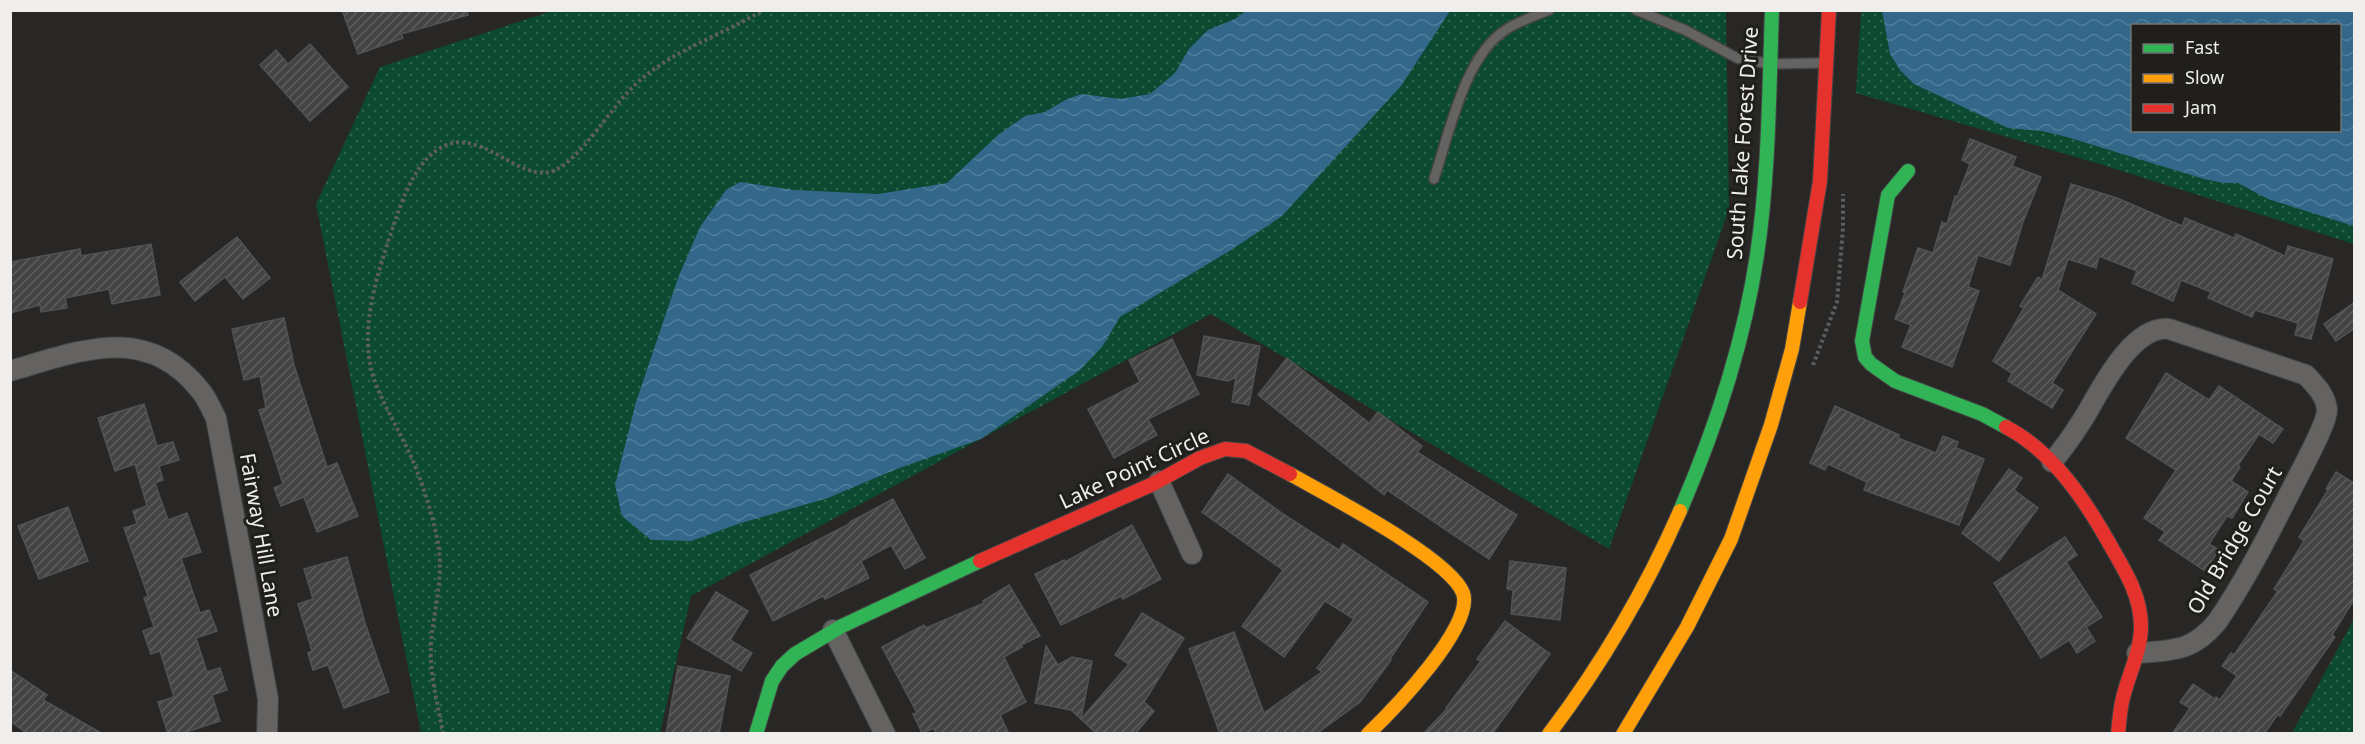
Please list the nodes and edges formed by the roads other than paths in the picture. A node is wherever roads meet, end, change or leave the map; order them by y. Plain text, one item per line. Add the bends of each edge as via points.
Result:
1 (1549, 10) edge
2 (1636, 10) edge
3 (1772, 10) edge
4 (1829, 10) edge
5 (1827, 63) junction
6 (1770, 64) junction
7 (1908, 171) dead end
8 (1434, 179) dead end
9 (10, 371) edge
10 (2052, 462) junction
11 (1160, 481) junction
12 (1192, 554) dead end
13 (833, 630) junction
14 (2137, 653) junction
15 (1556, 731) edge
16 (267, 734) edge
17 (756, 734) edge
18 (885, 734) edge
19 (1368, 734) edge
20 (1623, 734) edge
21 (2118, 734) edge

1 - 8 lane via 1507,28 1487,44 1468,75
2 - 6 lane via 1737,58
3 - 6 street, South Lake Forest Drive
4 - 5 street
5 - 6 lane
5 - 20 street via 1820,181 1807,268 1792,349 1771,425 1731,539 1687,627
6 - 15 street, South Lake Forest Drive via 1765,183 1757,255 1732,368 1692,484 1640,599
7 - 10 street via 1888,195 1862,342 1865,357 1895,381 2001,423
9 - 16 street, Fairway Hill Lane via 81,350 109,346 140,349 181,369 201,391 216,418 268,699
10 - 14 street via 2088,505 2132,584 2140,612
10 - 14 street, Old Bridge Court via 2111,372 2139,341 2159,328 2306,375 2325,400 2327,412 2313,446 2217,622 2190,646
11 - 12 street
11 - 13 street, Lake Point Circle
11 - 19 street, Lake Point Circle via 1219,450 1244,449 1371,520 1454,578 1463,593 1460,619 1429,667
13 - 17 street, Lake Point Circle via 802,650 775,675
13 - 18 street
14 - 21 street via 2122,702

